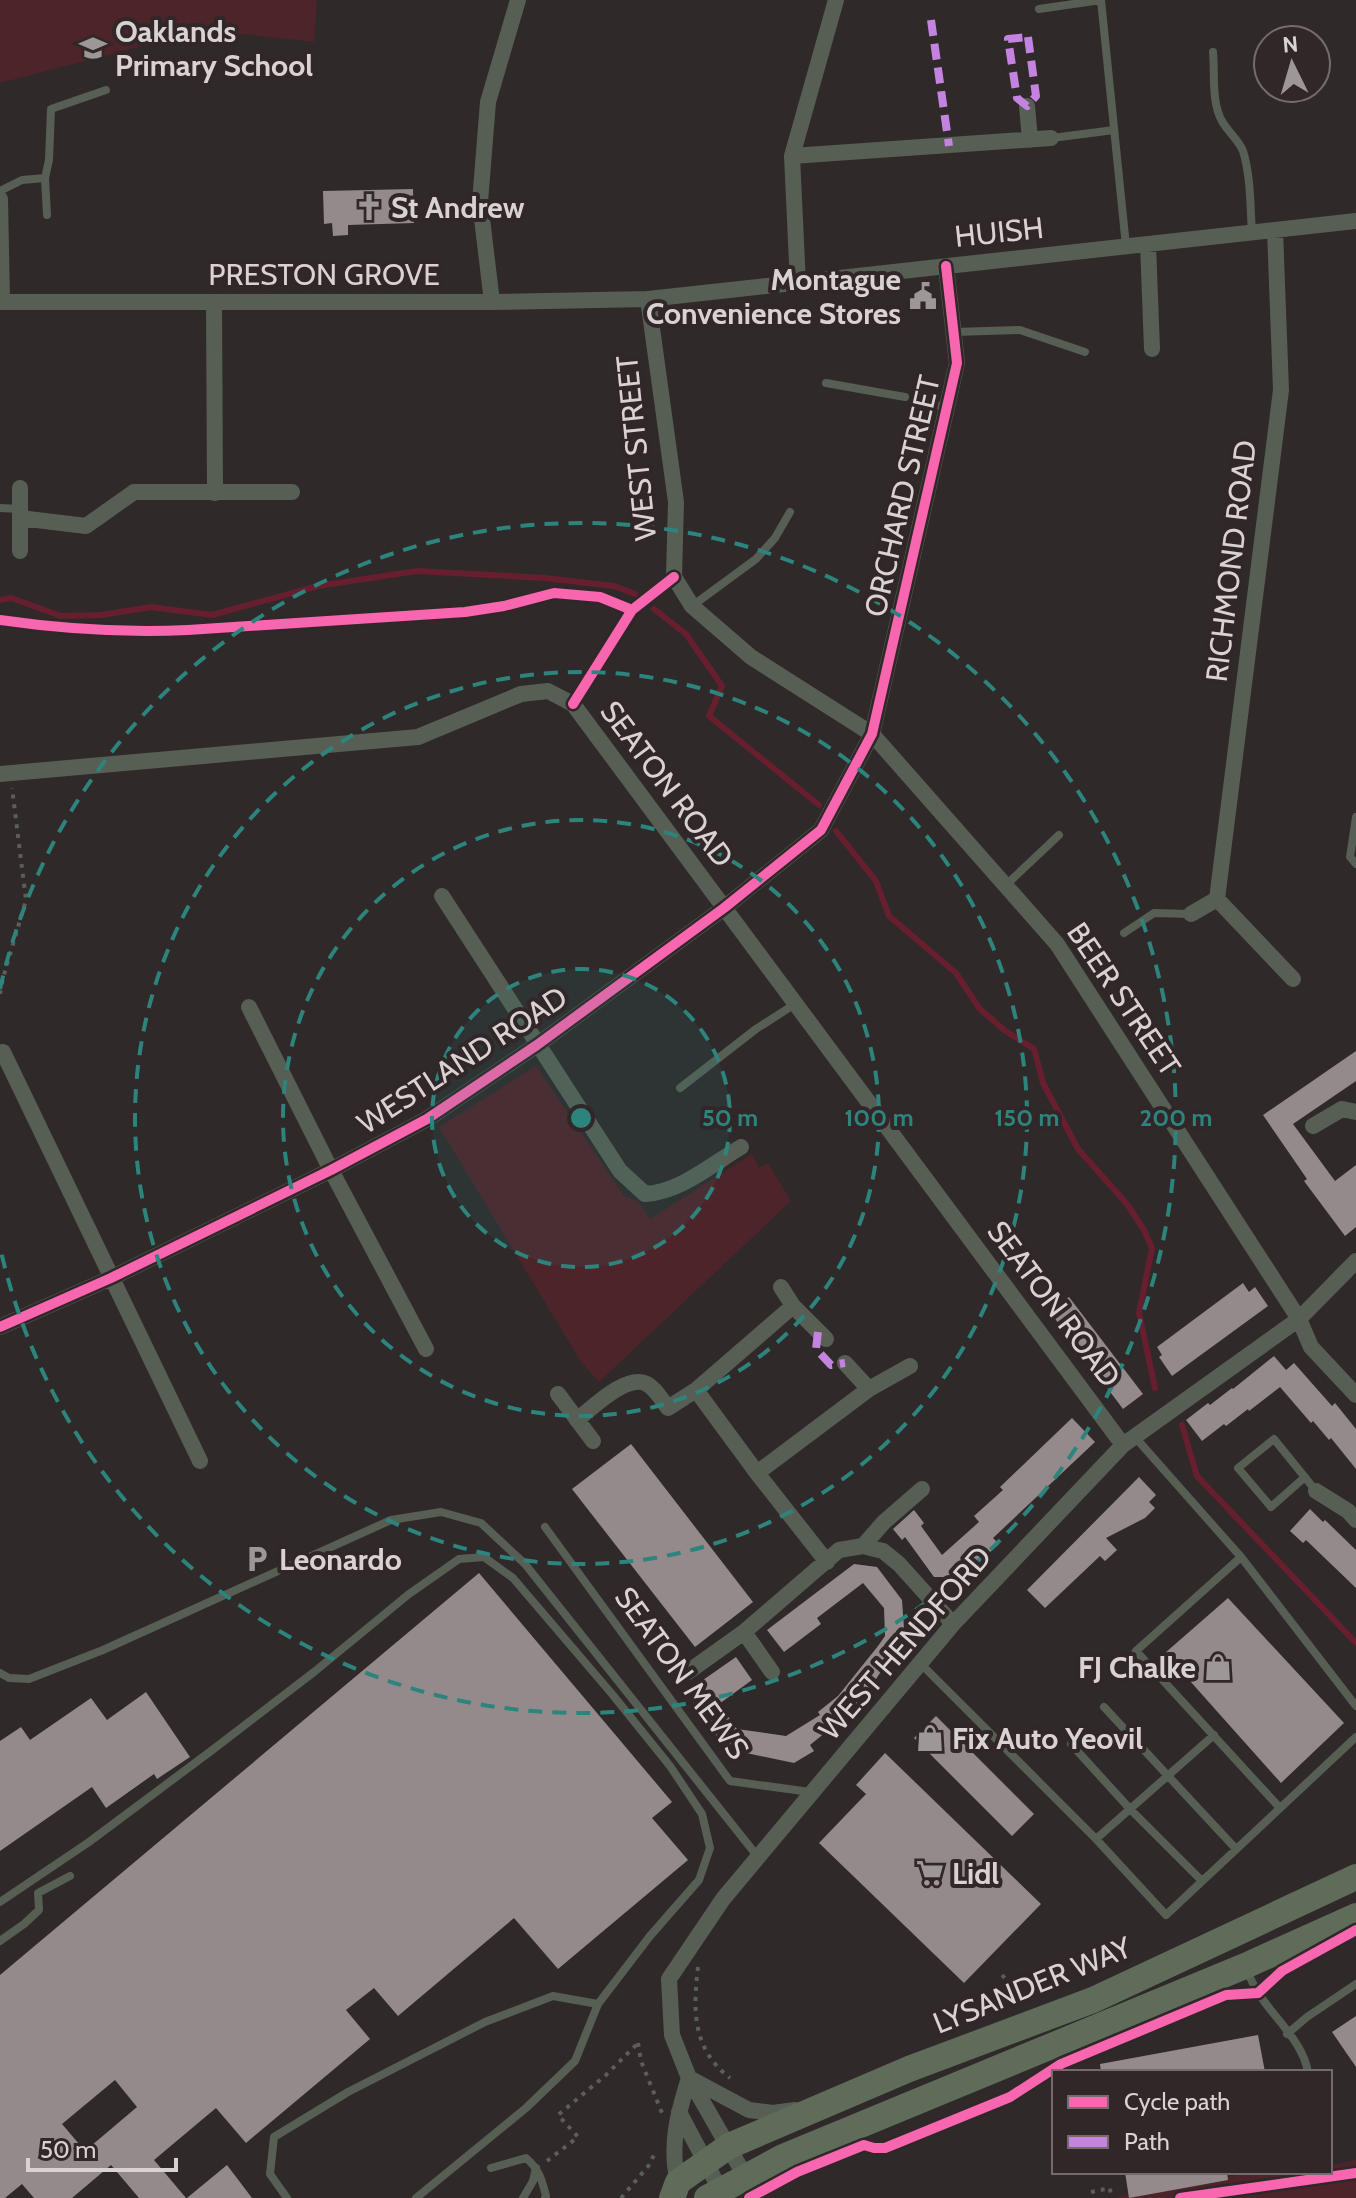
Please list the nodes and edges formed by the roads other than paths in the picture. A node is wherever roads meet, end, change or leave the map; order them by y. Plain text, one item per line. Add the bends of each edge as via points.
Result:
1 (518, 0) edge
2 (836, 0) edge
3 (1039, 9) dead end
4 (1213, 52) dead end
5 (106, 90) dead end
6 (1027, 106) dead end
7 (1114, 130) junction
8 (1051, 138) joint
9 (1030, 140) junction
10 (792, 156) junction
11 (45, 178) junction
12 (0, 191) edge
13 (0, 199) edge
14 (47, 215) dead end
15 (1356, 221) edge
16 (1275, 230) junction
17 (1252, 232) junction
18 (1148, 244) junction
19 (1126, 246) junction
20 (946, 266) junction
21 (798, 284) junction
22 (648, 299) junction
23 (1, 302) edge
24 (214, 302) junction
25 (492, 302) junction
26 (954, 332) junction
27 (1152, 349) dead end
28 (1085, 352) dead end
29 (826, 383) dead end
30 (905, 397) dead end
31 (20, 488) dead end
32 (292, 492) dead end
33 (215, 493) junction
34 (0, 508) edge
35 (790, 512) dead end
36 (20, 514) junction
37 (20, 551) dead end
38 (692, 606) junction
39 (872, 734) junction
40 (5, 774) edge
41 (1356, 817) edge
42 (1059, 835) dead end
43 (1356, 864) edge
44 (1006, 886) junction
45 (442, 896) dead end
46 (1217, 899) junction
47 (724, 908) junction
48 (1191, 914) joint
49 (1124, 933) dead end
50 (1293, 979) dead end
51 (796, 1004) junction
52 (249, 1007) dead end
53 (537, 1045) junction
54 (3, 1052) dead end
55 (680, 1088) dead end
56 (1356, 1112) edge
57 (1313, 1126) dead end
58 (741, 1147) dead end
59 (331, 1170) junction
60 (1356, 1261) edge
61 (111, 1278) junction
62 (781, 1287) dead end
63 (793, 1306) junction
64 (1299, 1319) junction
65 (0, 1327) edge
66 (826, 1339) dead end
67 (426, 1349) dead end
68 (845, 1363) dead end
69 (910, 1366) dead end
70 (869, 1389) junction
71 (696, 1390) junction
72 (558, 1394) dead end
73 (1356, 1395) edge
74 (577, 1420) junction
75 (1128, 1440) junction
76 (593, 1441) dead end
77 (200, 1461) dead end
78 (757, 1473) junction
79 (1310, 1484) junction
80 (922, 1489) dead end
81 (1353, 1511) edge
82 (545, 1527) dead end
83 (863, 1546) junction
84 (1241, 1557) junction
85 (827, 1562) junction
86 (953, 1624) junction
87 (744, 1632) junction
88 (920, 1662) junction
89 (688, 1672) dead end
90 (772, 1672) dead end
91 (0, 1673) edge
92 (1356, 1706) edge
93 (1104, 1707) dead end
94 (1214, 1735) junction
95 (1356, 1737) edge
96 (1071, 1744) dead end
97 (1167, 1776) junction
98 (813, 1793) junction
99 (1280, 1808) junction
100 (1130, 1809) junction
101 (1096, 1839) junction
102 (1236, 1849) junction
103 (759, 1857) junction
104 (70, 1876) dead end
105 (1356, 1877) edge
106 (1202, 1881) junction
107 (0, 1902) edge
108 (1356, 1916) edge
109 (0, 1941) edge
110 (1245, 1966) junction
111 (1356, 1984) edge
112 (598, 2004) junction
113 (1287, 2034) junction
114 (1308, 2070) edge
115 (689, 2078) junction
116 (819, 2107) junction
117 (679, 2112) junction
118 (729, 2146) junction
119 (705, 2161) junction
120 (537, 2167) junction
121 (491, 2168) dead end
122 (745, 2176) junction
123 (675, 2190) edge
124 (717, 2195) edge
125 (287, 2198) edge
126 (416, 2198) edge
127 (523, 2198) edge
128 (545, 2198) edge

1 - 25 street via 488,102 480,202
2 - 10 street
3 - 7 lane via 1101,0
4 - 17 lane via 1218,110 1242,150
5 - 11 lane via 51,109
6 - 9 street
7 - 8 lane
7 - 19 lane
8 - 9 street
9 - 10 street
10 - 21 street
11 - 12 lane via 22,180
11 - 14 lane
13 - 23 street
15 - 16 street, HUISH
16 - 17 street, HUISH
16 - 46 street, RICHMOND ROAD via 1281,390
17 - 18 street, HUISH
18 - 19 street, HUISH
18 - 27 street
19 - 20 street, HUISH
20 - 21 street, HUISH
20 - 26 street, ORCHARD STREET
21 - 22 street, HUISH
22 - 25 street, PRESTON GROVE
22 - 38 street, WEST STREET via 676,502 674,577
23 - 24 street, PRESTON GROVE
24 - 25 street, PRESTON GROVE
24 - 33 street
26 - 28 lane via 1020,330
26 - 39 street, ORCHARD STREET via 957,363 939,406
29 - 30 lane
31 - 36 street
32 - 33 street
33 - 36 street via 134,492 86,526
34 - 36 lane
35 - 38 lane via 756,559
36 - 37 street
38 - 39 street, WEST STREET via 751,657
39 - 44 street, BEER STREET
39 - 47 street, WESTLAND ROAD via 821,830
40 - 47 street, SEATON ROAD via 418,737 521,694 548,691 573,704
41 - 43 lane via 1350,857
42 - 44 lane
44 - 64 street, BEER STREET via 1057,944
45 - 53 street, WESTLAND ROAD
46 - 48 street
46 - 50 street
47 - 51 street, SEATON ROAD
47 - 53 street, WESTLAND ROAD
48 - 49 lane via 1154,913
51 - 55 lane
51 - 75 street, SEATON ROAD
52 - 59 street, WESTLAND ROAD
53 - 58 street via 620,1171 645,1194 677,1186
53 - 59 street, WESTLAND ROAD via 427,1119
54 - 61 street
56 - 57 street via 1342,1109
59 - 61 street, WESTLAND ROAD
59 - 67 street, WESTLAND ROAD
60 - 64 street, WEST HENDFORD
61 - 65 street, WESTLAND ROAD
61 - 77 street
62 - 63 street
63 - 66 street
63 - 71 street
64 - 73 street, BEER STREET via 1311,1347
64 - 75 street, WEST HENDFORD
68 - 70 street
69 - 70 street
70 - 78 street
71 - 74 street via 668,1408 648,1384 627,1383
71 - 78 street
72 - 74 street
74 - 76 street
75 - 84 lane
75 - 86 street, WEST HENDFORD
78 - 85 street
79 - 79 lane via 1274,1439 1238,1468 1271,1507
79 - 81 street
80 - 83 street
82 - 98 lane, SEATON MEWS via 730,1781
83 - 85 street via 839,1550
83 - 86 street via 883,1551 899,1564
84 - 92 lane
84 - 94 lane via 1136,1651
85 - 87 street
86 - 88 street, WEST HENDFORD
87 - 89 street
87 - 90 street
88 - 98 street, WEST HENDFORD
88 - 101 lane
91 - 103 lane via 29,1679 391,1520 441,1512 481,1523 525,1564
93 - 97 lane
94 - 97 lane
94 - 99 lane
95 - 99 lane
96 - 100 lane
97 - 100 lane
97 - 102 lane
98 - 103 street, WEST HENDFORD
99 - 102 lane
100 - 101 lane
100 - 106 lane
101 - 106 lane via 1166,1915
102 - 106 lane
103 - 115 street, WEST HENDFORD via 723,1899 669,1979 672,2035
104 - 109 lane via 38,1893 39,1910
105 - 116 main road, LYSANDER WAY via 1093,2000
107 - 112 lane via 211,1751 409,1594 459,1559 484,1557 513,1578 612,1694 702,1814 710,1848 699,1880
108 - 110 main road
110 - 113 lane
110 - 122 main road
111 - 113 lane
112 - 125 lane via 553,1996 485,2022 348,2092 274,2137 270,2174
112 - 126 lane via 575,2061
113 - 114 lane
115 - 116 street via 749,2110 773,2113
115 - 117 street
115 - 118 street, WEST HENDFORD
116 - 118 main road, LYSANDER WAY
117 - 119 street
117 - 123 street
118 - 119 main road, LYSANDER WAY
118 - 122 street, WEST HENDFORD
119 - 123 main road, LYSANDER WAY
119 - 124 street
120 - 121 lane via 526,2158
120 - 127 lane
120 - 128 lane
122 - 124 main road

